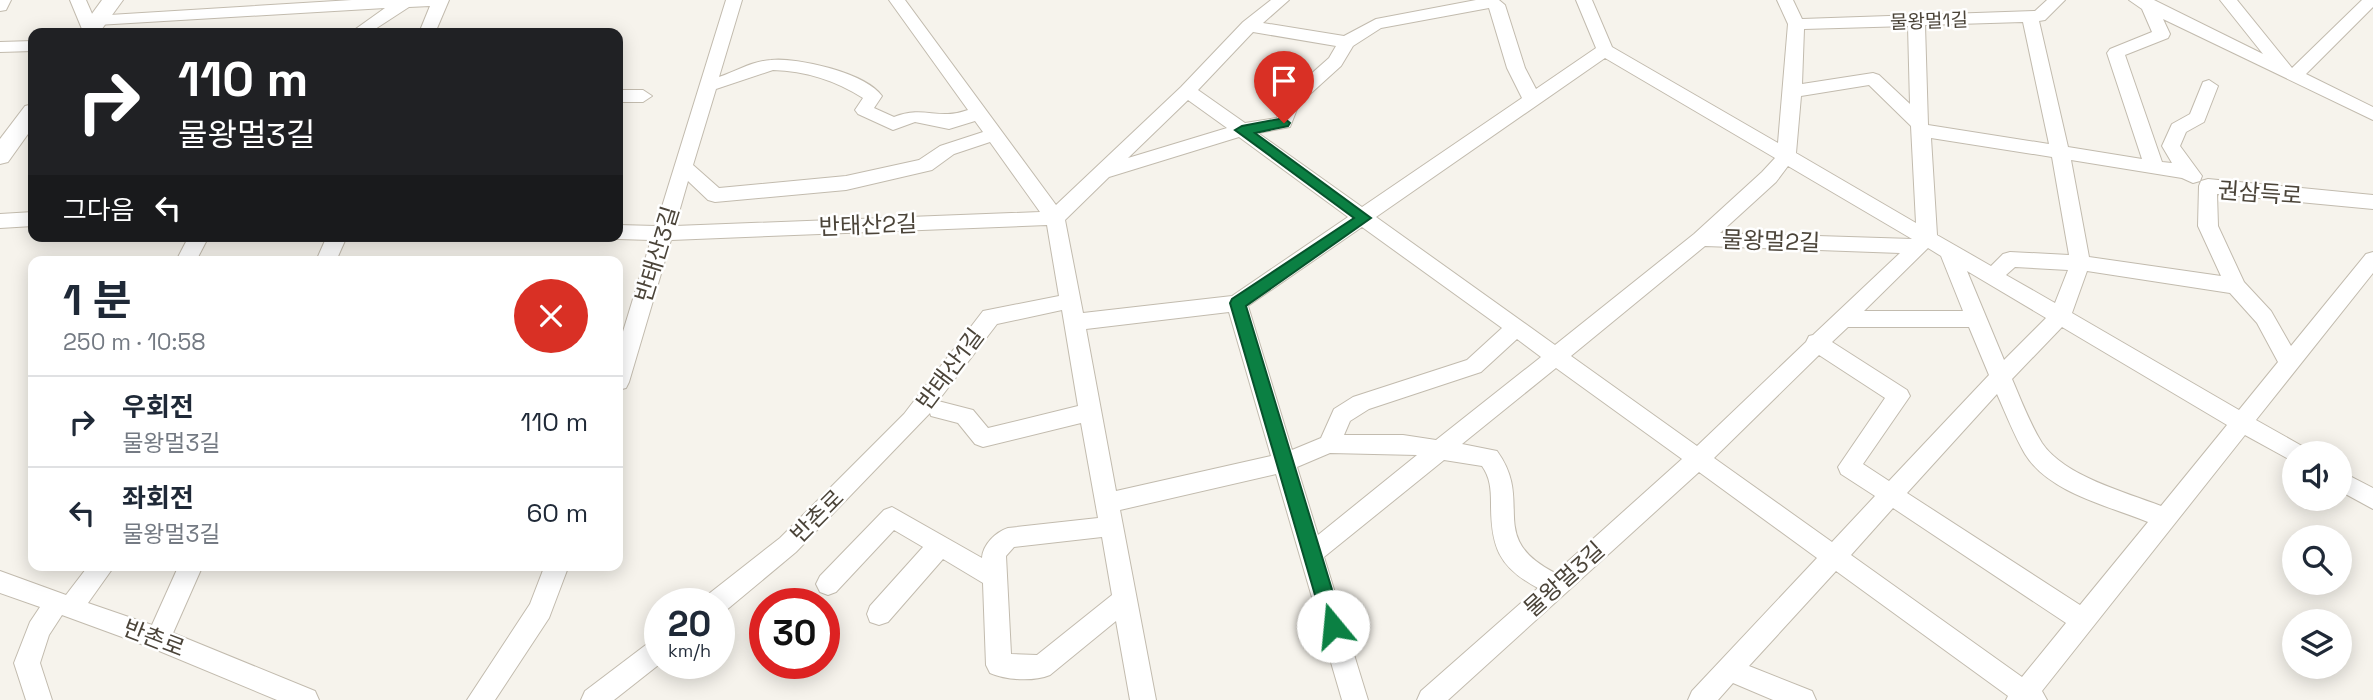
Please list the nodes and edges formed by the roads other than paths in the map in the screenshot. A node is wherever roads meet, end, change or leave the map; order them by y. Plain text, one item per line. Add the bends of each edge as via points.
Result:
1 (2, 0) edge
2 (78, 0) edge
3 (113, 0) edge
4 (440, 0) edge
5 (734, 0) edge
6 (897, 0) edge
7 (1281, 0) edge
8 (1584, 0) edge
9 (1785, 0) edge
10 (2057, 0) edge
11 (2228, 0) edge
12 (2371, 0) edge
13 (405, 1) edge
14 (1486, 1) edge
15 (2143, 2) edge
16 (0, 6) edge
17 (2030, 16) junction
18 (1916, 22) junction
19 (1796, 24) junction
20 (1249, 26) junction
21 (92, 28) edge
22 (365, 28) edge
23 (429, 28) edge
24 (1347, 42) junction
25 (28, 46) edge
26 (0, 47) edge
27 (1605, 50) junction
28 (2290, 74) junction
29 (708, 84) junction
30 (2209, 86) dead end
31 (1187, 91) junction
32 (1793, 91) junction
33 (623, 96) edge
34 (643, 96) dead end
35 (1532, 100) junction
36 (979, 113) junction
37 (2373, 114) edge
38 (28, 118) edge
39 (1920, 127) junction
40 (1242, 130) junction
41 (993, 135) junction
42 (2060, 152) junction
43 (0, 156) edge
44 (1786, 156) junction
45 (683, 166) junction
46 (2154, 166) junction
47 (2187, 172) junction
48 (1100, 174) junction
49 (2208, 186) junction
50 (2373, 202) edge
51 (1055, 218) junction
52 (1364, 218) junction
53 (28, 219) edge
54 (0, 221) edge
55 (623, 232) edge
56 (663, 233) junction
57 (1701, 239) junction
58 (1922, 242) junction
59 (1949, 251) junction
60 (2373, 259) edge
61 (2080, 263) junction
62 (1993, 276) junction
63 (2236, 286) junction
64 (1237, 303) junction
65 (1073, 312) junction
66 (2060, 317) junction
67 (1976, 319) junction
68 (1516, 328) junction
69 (1827, 332) junction
70 (1555, 356) junction
71 (2290, 363) junction
72 (623, 365) edge
73 (2000, 377) junction
74 (939, 410) dead end
75 (1091, 412) junction
76 (912, 420) joint
77 (2241, 422) junction
78 (1329, 444) junction
79 (2282, 446) edge
80 (1439, 450) junction
81 (1698, 459) junction
82 (1283, 463) junction
83 (2352, 487) edge
84 (1892, 493) junction
85 (2373, 499) edge
86 (1110, 514) junction
87 (2165, 518) junction
88 (940, 545) junction
89 (1311, 553) junction
90 (1834, 556) junction
91 (97, 571) edge
92 (188, 571) edge
93 (555, 571) edge
94 (996, 578) junction
95 (0, 582) edge
96 (828, 584) dead end
97 (1556, 586) junction
98 (735, 588) edge
99 (1125, 599) junction
100 (64, 605) junction
101 (879, 614) dead end
102 (2084, 621) junction
103 (159, 639) junction
104 (644, 661) edge
105 (1729, 670) junction
106 (2026, 698) edge
107 (39, 700) edge
108 (306, 700) edge
109 (480, 700) edge
110 (594, 700) edge
111 (1143, 700) edge
112 (1355, 700) edge
113 (1430, 700) edge
114 (1701, 700) edge
115 (1803, 700) edge

1 - 16 street
2 - 21 street
3 - 21 street
4 - 13 street
4 - 23 street
5 - 29 street, 반태산3길
6 - 36 street
7 - 20 street
8 - 27 street
9 - 19 street
10 - 17 street, 물왕멀1길 via 2039,16
11 - 28 street
12 - 28 street
13 - 21 street
13 - 22 street
14 - 24 street via 1376,24
14 - 35 street via 1497,5 1516,68
15 - 28 street
15 - 46 street via 2162,34 2116,53
17 - 18 street, 물왕멀1길
17 - 42 street
18 - 19 street, 물왕멀1길
18 - 39 street
19 - 32 street
20 - 24 street
20 - 31 street
24 - 40 street via 1335,62 1291,101 1284,123
25 - 26 street
27 - 35 street
27 - 44 street, 물왕멀2길
28 - 37 street
29 - 36 street via 727,83 760,67 803,67 853,82 873,96 864,110 893,124 914,116 949,123
29 - 45 street, 반태산3길
30 - 47 street via 2198,118 2178,128 2171,146
31 - 40 street
31 - 48 street
32 - 39 street via 1873,79
32 - 44 street
33 - 34 street
35 - 52 street
36 - 41 street
38 - 43 street
39 - 42 street
39 - 58 street
40 - 48 street
40 - 52 street
41 - 45 street, 반태산3길 via 947,150 925,165 846,183 715,195
41 - 51 street
42 - 46 street
42 - 61 street
44 - 57 street, 물왕멀2길
44 - 58 street, 물왕멀2길
45 - 56 street, 반태산3길
46 - 47 street
47 - 49 street
48 - 51 street
49 - 50 street, 권삼득로
49 - 63 street, 권삼득로 via 2208,226
51 - 56 street, 반태산2길
51 - 65 street
52 - 64 street
52 - 68 street
53 - 54 street
55 - 56 street, 반태산2길
56 - 72 street, 반태산3길
57 - 58 street, 물왕멀2길
57 - 70 street
58 - 59 street, 물왕멀2길
58 - 69 street
59 - 62 street, 물왕멀2길
59 - 67 street
60 - 71 street
61 - 62 street via 2010,259
61 - 63 street
61 - 66 street
62 - 66 street, 물왕멀2길
63 - 71 street, 권삼득로 via 2264,317
64 - 65 street, 반태산1길
64 - 82 street
65 - 75 street
65 - 76 street, 반태산1길 via 990,317
66 - 73 street
66 - 77 street, 물왕멀2길
67 - 69 street
67 - 73 street
68 - 70 street
68 - 78 street via 1475,366 1361,403 1342,415
69 - 81 street, 물왕멀3길
69 - 84 street via 1899,396 1849,467
70 - 80 street
70 - 81 street
71 - 77 street
73 - 84 street
73 - 87 street via 2034,449 2047,464 2075,482
74 - 75 street, 반태산1길 via 965,416 984,438
75 - 86 street
76 - 98 street, 반촌로 via 788,545
77 - 79 street, 물왕멀2길
77 - 87 street
78 - 80 street via 1365,442
78 - 82 street
80 - 89 street
80 - 97 street via 1489,458 1498,467 1502,531 1511,555
81 - 90 street
81 - 97 street, 물왕멀3길
82 - 86 street
82 - 89 street
83 - 85 street
84 - 90 street
84 - 102 street
86 - 94 street via 1008,538 994,553
86 - 99 street
87 - 102 street
88 - 94 street
88 - 96 street via 892,517
88 - 101 street
89 - 112 street
90 - 105 street
90 - 106 street
91 - 100 street
92 - 103 street
93 - 109 street via 540,610
94 - 99 street via 999,665 1041,667
95 - 100 street, 반촌로
97 - 113 street, 물왕멀3길
99 - 111 street
100 - 103 street, 반촌로
100 - 107 street via 39,631 27,663
102 - 106 street
103 - 108 street, 반촌로
104 - 110 street
105 - 114 street
105 - 115 street

